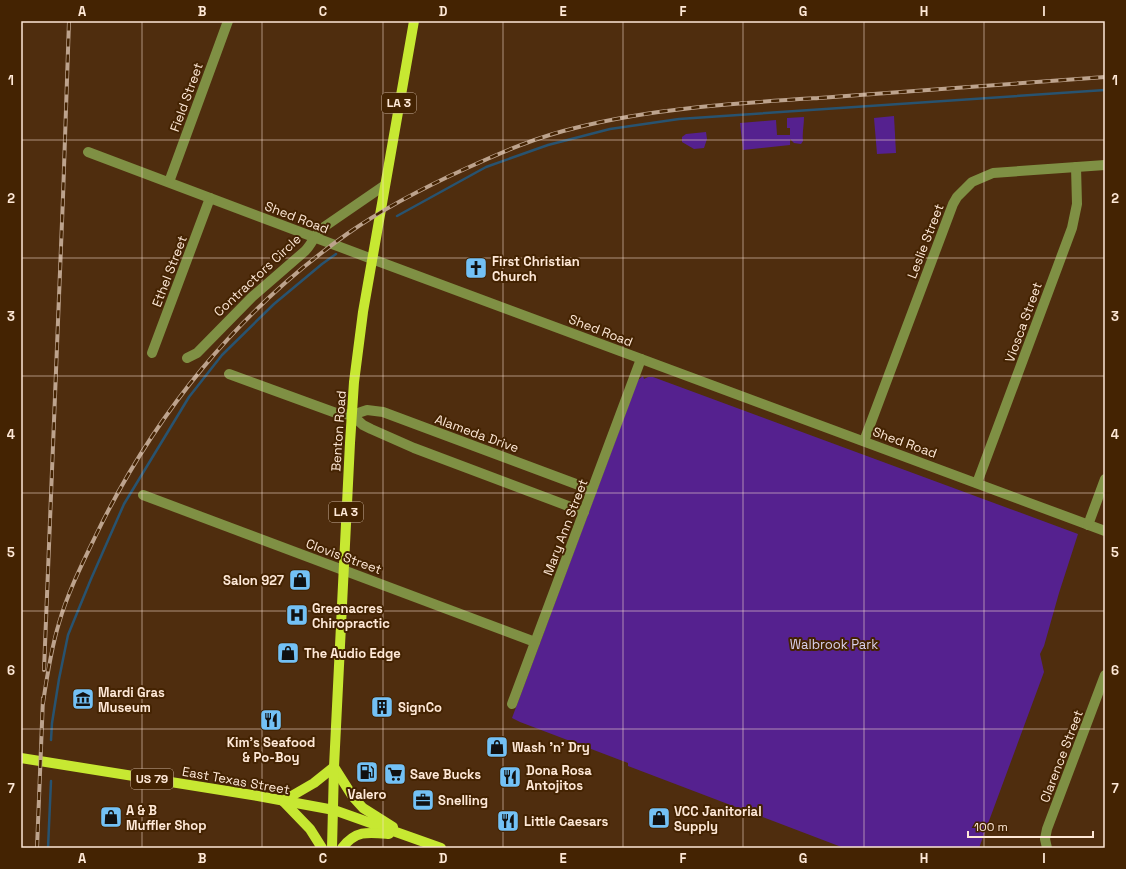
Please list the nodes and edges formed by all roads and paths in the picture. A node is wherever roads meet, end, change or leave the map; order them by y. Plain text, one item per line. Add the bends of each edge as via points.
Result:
1 (228, 21) edge
2 (414, 21) edge
3 (88, 152) dead end
4 (1105, 165) edge
5 (1076, 167) junction
6 (169, 182) junction
7 (385, 185) junction
8 (210, 198) junction
9 (314, 237) junction
10 (372, 259) junction
11 (152, 353) dead end
12 (187, 358) dead end
13 (641, 359) junction
14 (229, 374) dead end
15 (352, 415) junction
16 (864, 441) junction
17 (1105, 479) edge
18 (978, 483) junction
19 (592, 490) junction
20 (142, 495) dead end
21 (584, 512) junction
22 (1088, 525) junction
23 (1105, 531) edge
24 (344, 569) junction
25 (535, 642) junction
26 (1105, 675) edge
27 (512, 704) dead end
28 (21, 758) edge
29 (334, 767) junction
30 (283, 801) junction
31 (334, 810) junction
32 (408, 836) junction
33 (322, 848) edge
34 (332, 848) edge
35 (342, 848) edge
36 (441, 848) edge
37 (1047, 848) edge

1 - 6 street, Field Street
2 - 7 main road, Benton Road / LA 3
3 - 6 street, Shed Road
4 - 5 street, Leslie Street
5 - 16 street, Leslie Street via 993,173 972,182 956,197
5 - 18 street, Viosca Street via 1077,204 1072,228
6 - 8 street, Shed Road
7 - 9 street, Contractors Circle
7 - 10 main road, Benton Road / LA 3
8 - 9 street, Shed Road
8 - 11 street, Ethel Street
9 - 10 street, Shed Road
9 - 12 street, Contractors Circle via 305,251 255,294 197,353
10 - 13 street, Shed Road
10 - 15 main road, Benton Road / LA 3 via 354,382
13 - 16 street, Shed Road
13 - 19 street, Mary Ann Street
14 - 15 street, Alameda Drive via 328,411
15 - 19 street, Alameda Drive via 367,410 384,412
15 - 21 street, Alameda Drive via 363,425 414,448
15 - 24 main road, Benton Road / LA 3
16 - 18 street, Shed Road
17 - 22 street
18 - 22 street, Shed Road
19 - 21 street, Mary Ann Street
20 - 24 street, Clovis Street
21 - 25 street, Mary Ann Street
22 - 23 street, Shed Road
24 - 25 street, Clovis Street
24 - 29 main road, Benton Road / LA 3
25 - 27 street, Mary Ann Street
26 - 37 street, Clarence Street via 1047,829
28 - 30 main road, East Texas Street / US 79
29 - 30 main road via 314,783
29 - 31 main road, Benton Road / LA 3
29 - 32 main road via 363,808
30 - 31 main road, East Texas Street / US 79
30 - 33 main road via 310,829
31 - 32 main road, East Texas Street / US 79
31 - 34 main road, Benton Road / LA 3
32 - 35 main road via 365,833 351,837
32 - 36 main road, East Texas Street / US 79

